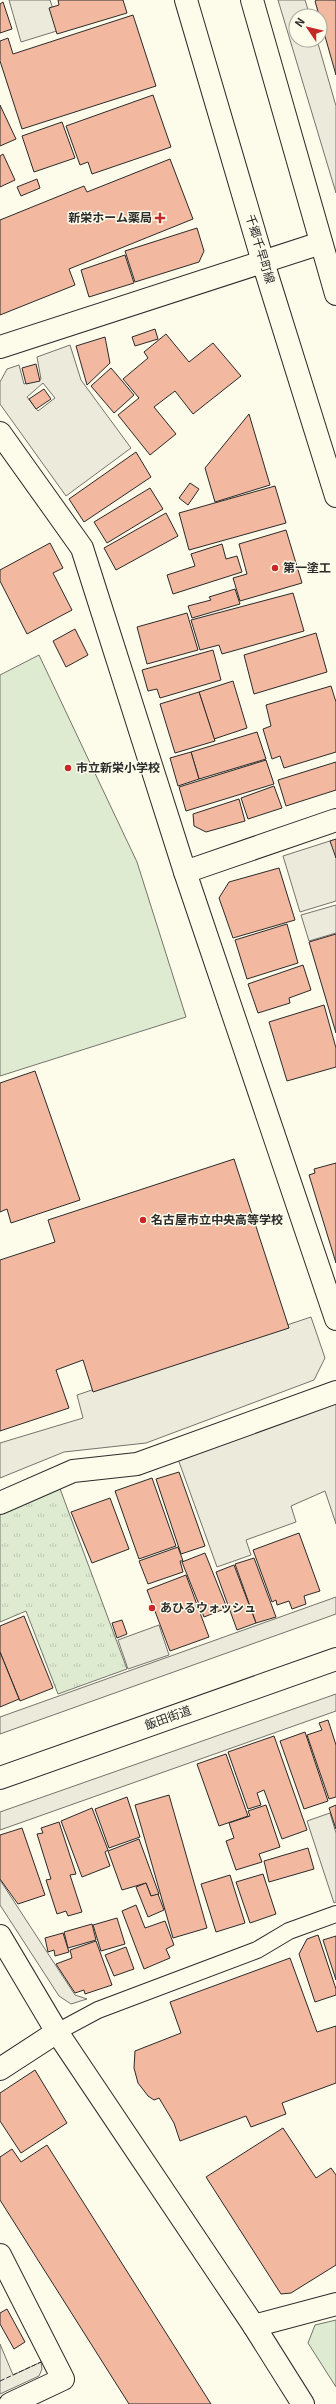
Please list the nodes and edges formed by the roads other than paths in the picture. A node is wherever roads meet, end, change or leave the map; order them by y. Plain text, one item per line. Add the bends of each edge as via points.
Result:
1 (186, 0) edge
2 (252, 0) edge
3 (321, 243) junction
4 (263, 262) junction
5 (336, 294) edge
6 (0, 347) edge
7 (0, 433) edge
8 (336, 496) edge
9 (336, 820) edge
10 (185, 872) junction
11 (336, 1319) edge
12 (336, 1392) edge
13 (0, 1504) edge
14 (336, 1659) edge
15 (0, 1778) edge
16 (336, 1914) edge
17 (0, 1936) edge
18 (57, 2032) junction
19 (0, 2069) edge
20 (0, 2255) edge
21 (336, 2304) edge
22 (254, 2326) junction
23 (10, 2404) edge
24 (303, 2404) edge

1 - 4 main road, 千郷千早町線
2 - 3 main road
3 - 4 main road
3 - 5 main road
4 - 6 main road
4 - 8 main road, 千郷千早町線
7 - 10 main road via 82,548
9 - 10 main road
10 - 11 main road
12 - 13 main road via 137,1464 73,1471
14 - 15 main road, 飯田街道
16 - 18 lane via 289,1931 257,1950 98,2010
17 - 18 main road
18 - 19 main road
18 - 22 main road
20 - 23 main road via 63,2379
21 - 22 main road
22 - 24 main road

